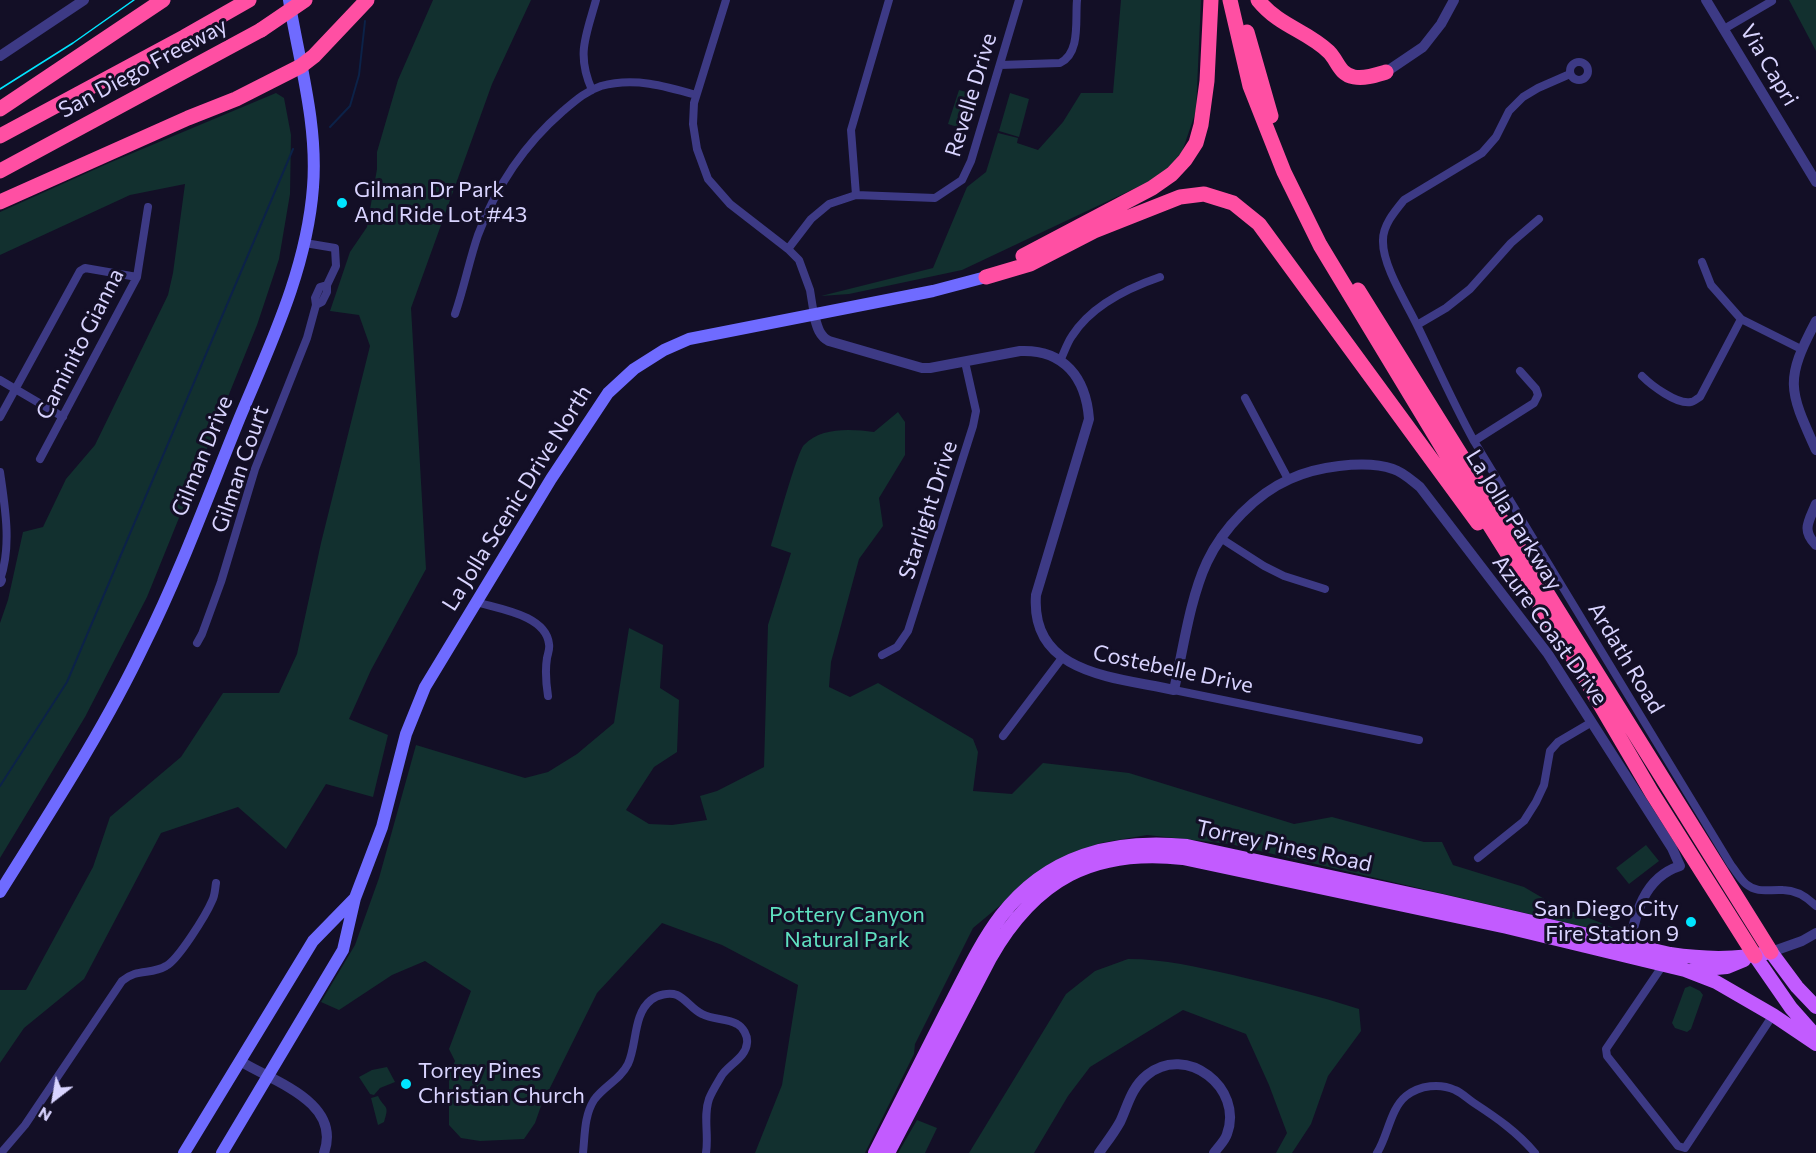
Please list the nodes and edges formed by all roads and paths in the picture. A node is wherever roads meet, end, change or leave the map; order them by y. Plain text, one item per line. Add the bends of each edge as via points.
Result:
1 (84, 0) edge
2 (163, 0) edge
3 (249, 0) edge
4 (289, 0) edge
5 (305, 0) edge
6 (367, 0) edge
7 (596, 0) edge
8 (726, 0) edge
9 (889, 0) edge
10 (1019, 0) edge
11 (1077, 0) edge
12 (1211, 0) edge
13 (1230, 0) edge
14 (1240, 0) edge
15 (1258, 0) edge
16 (1454, 0) edge
17 (1706, 0) edge
18 (1772, 1) edge
19 (1724, 29) junction
20 (0, 56) edge
21 (1000, 65) junction
22 (301, 66) junction
23 (1386, 72) joint
24 (1570, 74) dead end
25 (592, 90) junction
26 (696, 95) junction
27 (0, 110) edge
28 (0, 136) edge
29 (0, 171) edge
30 (1816, 182) edge
31 (856, 195) junction
32 (0, 202) edge
33 (148, 207) dead end
34 (1539, 219) dead end
35 (305, 243) junction
36 (789, 249) junction
37 (1702, 262) dead end
38 (137, 277) junction
39 (987, 277) junction
40 (1160, 277) dead end
41 (455, 314) dead end
42 (814, 315) junction
43 (1741, 319) junction
44 (1816, 321) edge
45 (1417, 325) junction
46 (1801, 349) junction
47 (1060, 361) junction
48 (965, 363) junction
49 (1520, 371) dead end
50 (1642, 376) dead end
51 (0, 380) edge
52 (15, 390) junction
53 (1245, 398) dead end
54 (0, 417) edge
55 (63, 417) junction
56 (1474, 441) junction
57 (1816, 450) edge
58 (40, 459) dead end
59 (0, 472) edge
60 (1288, 479) junction
61 (1816, 504) edge
62 (1222, 539) junction
63 (1816, 545) edge
64 (0, 580) edge
65 (1325, 589) dead end
66 (476, 602) junction
67 (1558, 634) junction
68 (197, 643) dead end
69 (882, 655) dead end
70 (1062, 658) junction
71 (1173, 690) junction
72 (548, 696) dead end
73 (1592, 722) junction
74 (1003, 736) dead end
75 (1419, 740) dead end
76 (1683, 810) junction
77 (1713, 836) junction
78 (1478, 858) dead end
79 (216, 883) dead end
80 (0, 892) edge
81 (355, 898) junction
82 (1816, 906) edge
83 (1816, 933) edge
84 (1628, 950) junction
85 (1771, 952) junction
86 (1755, 956) junction
87 (1663, 964) junction
88 (1685, 970) junction
89 (1816, 1007) edge
90 (1773, 1015) junction
91 (1816, 1036) edge
92 (1816, 1044) edge
93 (240, 1061) junction
94 (268, 1077) junction
95 (1, 1153) edge
96 (184, 1153) edge
97 (222, 1153) edge
98 (324, 1153) edge
99 (583, 1153) edge
100 (706, 1153) edge
101 (875, 1153) edge
102 (888, 1153) edge
103 (1100, 1153) edge
104 (1214, 1153) edge
105 (1377, 1153) edge
106 (1535, 1153) edge

1 - 20 street
2 - 27 highway
3 - 28 highway, San Diego Freeway
4 - 22 main road, Gilman Drive
5 - 29 highway, San Diego Freeway, bridge via 261,30
6 - 22 highway
7 - 25 street via 582,56
8 - 26 street
9 - 31 street via 851,130
10 - 21 street, Revelle Drive
11 - 21 street via 1074,49 1068,59 1060,63
12 - 39 highway via 1201,125 1185,160 1152,188
13 - 67 highway, La Jolla Parkway via 1250,86 1284,172 1320,244
14 - 76 highway, La Jolla Parkway via 1273,120 1321,226
15 - 23 highway via 1269,14 1328,51 1348,75 1363,78
16 - 23 street via 1423,46
17 - 19 street, Via Capri
18 - 19 street
19 - 30 street, Via Capri
21 - 31 street, Revelle Drive via 962,180 935,198
22 - 32 highway via 236,99
22 - 35 main road, Gilman Drive via 314,158
24 - 45 street, Ardath Road via 1522,97 1482,153 1404,200 1395,211 1382,240 1388,265
25 - 26 street via 627,82 659,84
25 - 41 street via 543,128 526,147 499,191 479,234
26 - 36 street via 696,148 708,179 730,204
31 - 36 street, Revelle Drive via 829,204 811,219
33 - 38 street, Caminito Gianna
34 - 45 street via 1511,243 1470,289
35 - 68 street, Gilman Court via 335,248 336,266 315,298 303,347 255,469 221,582
35 - 80 main road, Gilman Drive via 274,335 146,643
36 - 42 street via 804,270
37 - 43 street via 1711,285
38 - 52 street via 85,268 80,271
38 - 55 street, Caminito Gianna
39 - 42 main road, La Jolla Scenic Drive North
39 - 67 highway via 1030,264 1094,231 1180,197 1204,194 1233,202 1259,224
40 - 47 street via 1107,302 1082,323
42 - 48 street via 817,328 829,341 922,368
42 - 66 main road, La Jolla Scenic Drive North via 689,339 634,369 608,393
43 - 46 street
43 - 50 street via 1700,397 1693,402 1684,402 1654,388
44 - 46 street
45 - 56 street, Ardath Road
46 - 57 street via 1793,381 1795,396
47 - 48 street via 1035,351 1020,351
47 - 70 street, Costebelle Drive via 1083,388 1089,419 1036,595 1038,627
48 - 69 street, Starlight Drive via 976,411 973,426 908,632 897,647
49 - 56 street via 1536,389 1538,395 1533,403
51 - 52 street
52 - 54 street
52 - 55 street
53 - 60 street
55 - 58 street, Caminito Gianna
56 - 77 street, Ardath Road
59 - 64 street via 7,551
60 - 62 street via 1265,493
60 - 73 street, Azure Coast Drive via 1353,464 1392,468 1420,487 1548,654
61 - 63 street via 1806,530
62 - 65 street via 1284,576
62 - 71 street via 1197,587
66 - 72 street via 538,623 550,644
66 - 81 main road, La Jolla Scenic Drive North via 416,706 382,827
67 - 86 highway, La Jolla Parkway
70 - 71 street, Costebelle Drive via 1081,670
70 - 74 street
71 - 75 street, Costebelle Drive
73 - 78 street via 1550,750 1544,785 1524,821
73 - 84 street, Azure Coast Drive via 1680,866 1648,888 1639,903
76 - 77 highway via 1700,831
76 - 85 highway, La Jolla Parkway
77 - 82 street, Ardath Road via 1745,883 1764,891 1793,891
79 - 95 street via 213,900 178,956 168,965 139,971 122,981 25,1125
81 - 93 main road, La Jolla Scenic Drive North via 313,941
81 - 94 main road, La Jolla Scenic Drive North via 343,950
83 - 85 street
84 - 86 main road, Torrey Pines Road via 1694,957
84 - 87 main road, Torrey Pines Road
84 - 101 main road, Torrey Pines Road via 1442,901 1187,846 1141,844 1096,851 1043,875 1000,917 974,959
84 - 102 main road, Torrey Pines Road via 1183,858 1138,855 1105,861 1056,883 1021,911 1003,935
85 - 86 main road, Torrey Pines Road
85 - 89 main road
86 - 88 main road via 1727,967
86 - 91 main road, La Jolla Parkway
87 - 88 main road, Torrey Pines Road
87 - 90 street via 1606,1049 1607,1056 1678,1146 1684,1148
88 - 90 main road, Torrey Pines Road via 1716,982
90 - 92 main road, Torrey Pines Road
93 - 94 street
93 - 96 main road, La Jolla Scenic Drive North
94 - 97 main road, La Jolla Scenic Drive North
94 - 98 street via 319,1112 327,1131
99 - 100 street via 586,1117 595,1099 628,1065 641,1013 650,1000 664,994 676,994 701,1014 738,1024 747,1035 745,1051 723,1074 710,1098
103 - 104 street via 1137,1083 1149,1072 1182,1064 1211,1076 1228,1102 1231,1115 1227,1135
105 - 106 street via 1394,1112 1406,1096 1428,1086 1456,1090 1508,1126

